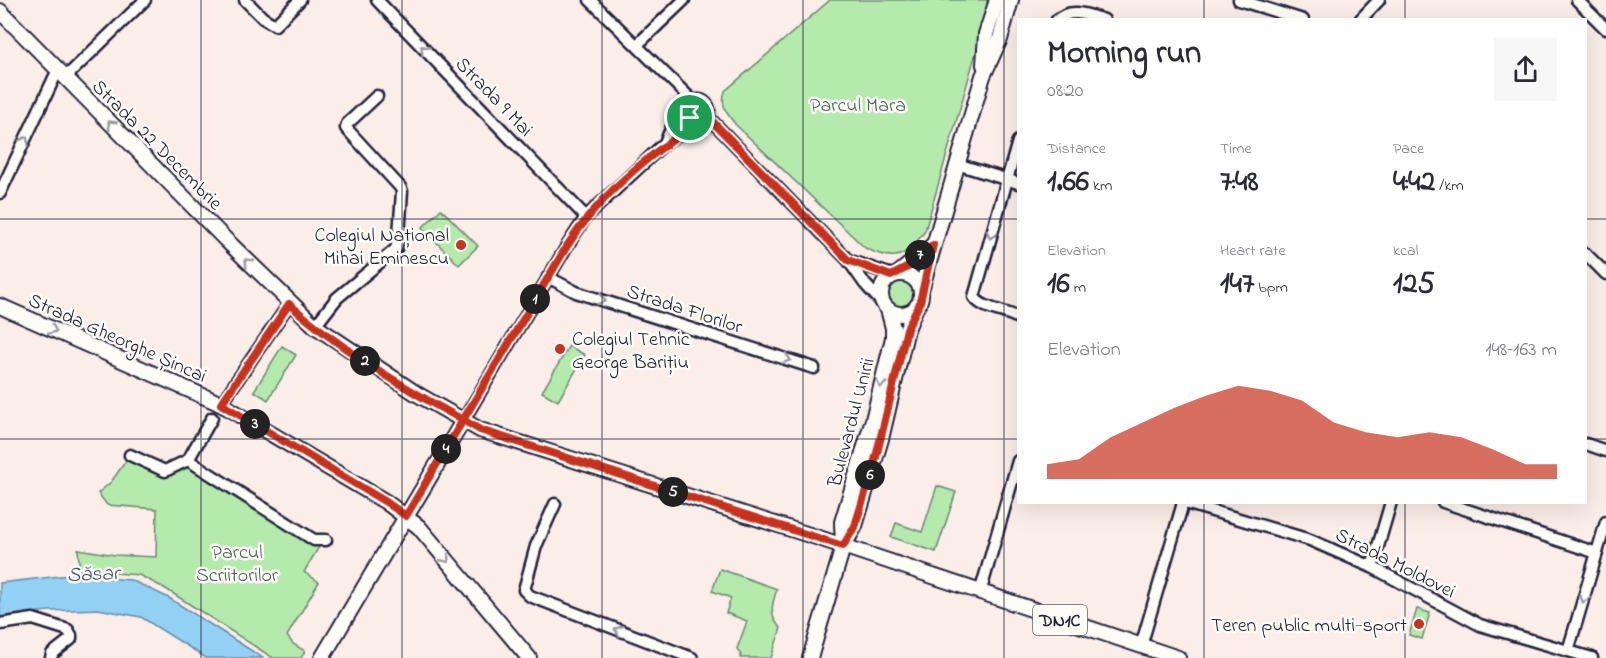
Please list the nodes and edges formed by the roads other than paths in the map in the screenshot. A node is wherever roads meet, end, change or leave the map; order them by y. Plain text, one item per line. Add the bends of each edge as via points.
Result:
1 (145, 0) edge
2 (245, 0) edge
3 (300, 0) edge
4 (376, 0) edge
5 (590, 0) edge
6 (684, 0) edge
7 (997, 0) edge
8 (1011, 0) edge
9 (1239, 0) edge
10 (1379, 0) edge
11 (1577, 0) edge
12 (0, 11) edge
13 (1059, 18) edge
14 (1097, 18) edge
15 (1298, 18) edge
16 (1362, 18) edge
17 (1604, 23) edge
18 (638, 44) junction
19 (63, 76) junction
20 (983, 76) junction
21 (377, 96) dead end
22 (691, 105) junction
23 (704, 119) junction
24 (665, 143) junction
25 (1017, 144) edge
26 (957, 164) junction
27 (1007, 179) junction
28 (1017, 183) edge
29 (0, 193) edge
30 (586, 218) junction
31 (933, 245) junction
32 (1587, 255) edge
33 (848, 260) junction
34 (895, 274) junction
35 (1606, 274) edge
36 (548, 277) junction
37 (921, 290) junction
38 (289, 304) junction
39 (0, 306) edge
40 (886, 307) junction
41 (916, 307) junction
42 (1017, 317) edge
43 (315, 326) junction
44 (813, 368) dead end
45 (221, 404) junction
46 (212, 418) dead end
47 (463, 420) junction
48 (1587, 444) edge
49 (1606, 452) edge
50 (130, 455) dead end
51 (188, 460) junction
52 (1017, 464) edge
53 (555, 504) dead end
54 (1183, 504) edge
55 (1186, 504) edge
56 (1390, 504) edge
57 (1449, 504) edge
58 (406, 516) junction
59 (1606, 522) edge
60 (326, 540) dead end
61 (843, 546) junction
62 (1597, 553) junction
63 (1372, 567) junction
64 (980, 593) junction
65 (0, 624) edge
66 (1141, 646) junction
67 (1568, 651) junction
68 (51, 658) edge
69 (322, 658) edge
70 (529, 658) edge
71 (692, 658) edge
72 (810, 658) edge
73 (1178, 658) edge
74 (1592, 658) edge

1 - 19 street
2 - 3 street via 275,25
30 -> 4 street, Strada 9 Mai
5 - 18 street
6 - 18 street
7 - 20 main road, Bulevardul Unirii via 986,34
8 - 20 main road, Bulevardul Unirii via 1000,39
9 - 15 street
10 - 16 street
11 - 17 street
12 - 19 main road, Strada 22 Decembrie
13 - 14 street via 1075,12
18 - 22 street
29 -> 19 street via 52,81 55,76
38 -> 19 main road, Strada 22 Decembrie
20 - 26 main road, Bulevardul Unirii
21 - 43 street via 346,128 402,191 397,247 337,298
22 - 23 street via 690,118
22 - 23 street via 700,100 706,103 710,110
22 - 24 street
23 - 24 street
23 - 33 street
24 - 30 street
25 - 27 street
26 - 27 street
26 - 31 main road, Bulevardul Unirii
27 - 28 street
27 -> 42 street via 974,297
30 - 36 street
31 - 34 main road
31 - 37 main road, Bulevardul Unirii
32 - 35 street
33 - 34 street
33 - 40 street
34 - 37 main road via 915,279
34 - 40 main road, Bulevardul Unirii via 881,289
36 -> 44 street, Strada Florilor via 576,292
36 - 47 street
37 - 41 main road, Bulevardul Unirii
38 - 43 main road, Strada 22 Decembrie
38 - 45 street
39 -> 45 main road, Strada Gheorghe Șincai
40 - 41 main road via 899,314
40 -> 61 main road, Bulevardul Unirii via 893,328 890,347 842,522
41 - 61 main road, Bulevardul Unirii via 855,526
43 - 47 main road, Strada 22 Decembrie
45 - 58 main road, Strada Gheorghe Șincai
46 - 51 street
47 - 58 main road
47 - 61 main road, DN1C via 480,430
48 - 49 street
50 - 51 street via 165,471
51 - 60 street via 314,540
52 - 64 street
71 -> 53 street via 524,591 536,546
54 - 66 street
55 - 63 street, Strada Moldovei via 1310,540
56 - 63 street
57 - 62 street
58 - 69 main road
58 -> 70 main road, Strada Gheorghe Șincai
59 - 62 street
61 - 64 main road, DN1C
61 - 72 main road, Bulevardul Unirii
62 -> 67 street
63 - 67 street, Strada Moldovei via 1480,626
64 - 66 main road, DN1C
65 - 68 street via 33,619 68,630 71,639
66 - 73 main road, DN1C
67 - 74 street, Strada Moldovei

